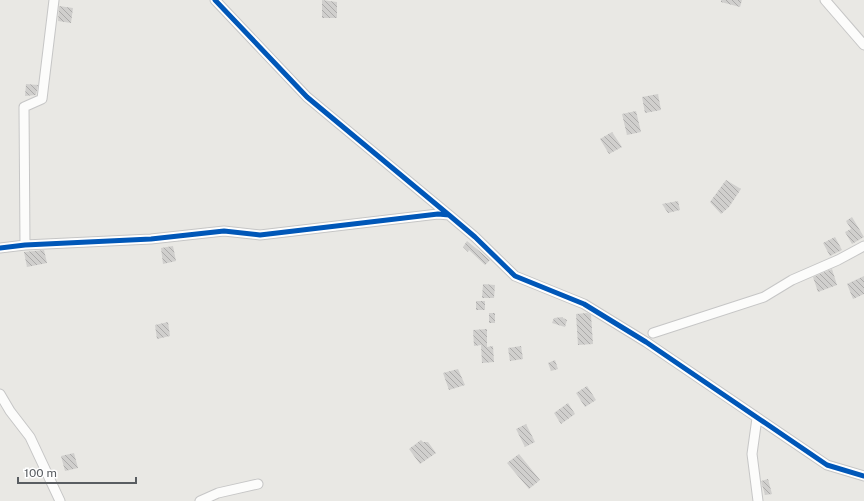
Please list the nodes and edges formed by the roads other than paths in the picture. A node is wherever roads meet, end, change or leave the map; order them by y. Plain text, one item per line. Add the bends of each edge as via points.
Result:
1 (54, 0) edge
2 (215, 0) edge
3 (826, 0) edge
4 (864, 46) edge
5 (449, 215) junction
6 (25, 245) junction
7 (864, 246) edge
8 (0, 248) edge
9 (653, 333) dead end
10 (0, 394) edge
11 (758, 418) junction
12 (864, 476) edge
13 (258, 484) dead end
14 (60, 501) edge
15 (200, 501) edge
16 (758, 501) edge

1 - 6 street via 42,99 24,107
2 - 5 street via 307,97
3 - 4 street
5 - 6 street via 438,214 260,234 224,231 151,239
5 - 11 street via 515,276 584,304 646,342
6 - 8 street
7 - 9 street via 792,280 764,297
10 - 14 street via 30,437
11 - 12 street via 827,465
11 - 16 street via 752,454
13 - 15 street via 218,493

